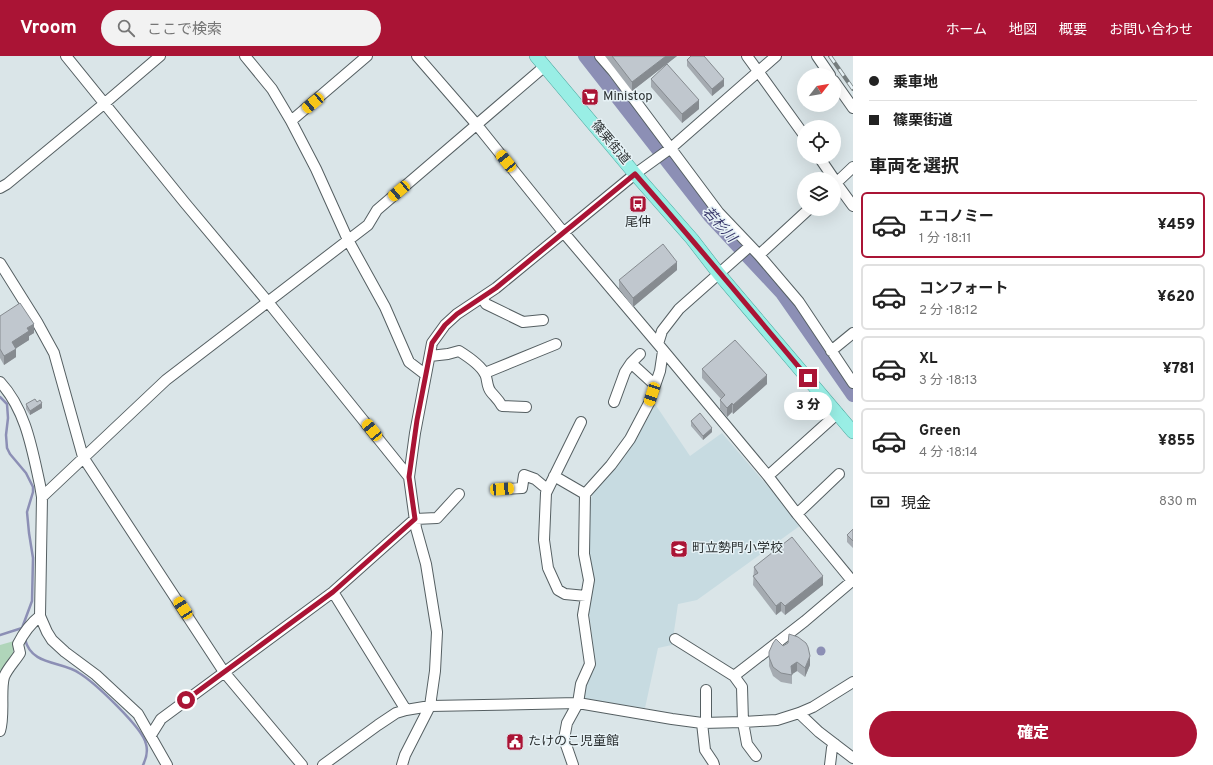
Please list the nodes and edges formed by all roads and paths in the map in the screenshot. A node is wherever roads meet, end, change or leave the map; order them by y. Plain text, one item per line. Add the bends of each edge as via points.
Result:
1 (66, 56) edge
2 (160, 56) edge
3 (245, 56) edge
4 (368, 56) edge
5 (417, 56) edge
6 (600, 56) edge
7 (747, 56) edge
8 (776, 56) edge
9 (817, 56) edge
10 (541, 61) edge
11 (825, 68) edge
12 (758, 71) junction
13 (841, 90) edge
14 (105, 103) junction
15 (853, 108) edge
16 (292, 121) junction
17 (477, 125) junction
18 (797, 125) edge
19 (671, 148) junction
20 (853, 166) edge
21 (635, 174) junction
22 (841, 176) edge
23 (0, 188) edge
24 (841, 191) edge
25 (853, 206) edge
26 (801, 216) edge
27 (564, 233) junction
28 (348, 240) junction
29 (750, 246) junction
30 (759, 255) junction
31 (0, 263) edge
32 (719, 274) junction
33 (482, 298) junction
34 (268, 302) junction
35 (543, 320) dead end
36 (853, 333) edge
37 (556, 344) dead end
38 (661, 347) junction
39 (831, 351) junction
40 (640, 354) dead end
41 (430, 356) junction
42 (631, 364) junction
43 (485, 373) junction
44 (426, 375) junction
45 (0, 382) edge
46 (853, 383) edge
47 (655, 385) junction
48 (614, 402) dead end
49 (526, 406) dead end
50 (838, 413) junction
51 (581, 422) dead end
52 (853, 432) edge
53 (83, 457) junction
54 (839, 474) dead end
55 (554, 476) junction
56 (768, 476) junction
57 (409, 477) junction
58 (502, 489) dead end
59 (547, 489) junction
60 (458, 494) dead end
61 (585, 494) junction
62 (42, 497) junction
63 (797, 514) junction
64 (415, 519) junction
65 (853, 582) edge
66 (333, 592) junction
67 (586, 596) junction
68 (40, 616) junction
69 (674, 639) dead end
70 (224, 672) junction
71 (734, 676) junction
72 (853, 682) edge
73 (706, 690) dead end
74 (578, 703) junction
75 (430, 706) junction
76 (406, 710) junction
77 (799, 713) junction
78 (743, 722) junction
79 (704, 723) junction
80 (0, 731) edge
81 (151, 735) junction
82 (835, 744) junction
83 (756, 756) dead end
84 (853, 758) edge
85 (167, 765) edge
86 (302, 765) edge
87 (323, 765) edge
88 (402, 765) edge
89 (573, 765) edge
90 (714, 765) edge
91 (830, 765) edge

1 - 14 street
2 - 14 street
3 - 16 street via 272,89
4 - 16 street
5 - 17 street
6 - 19 street
7 - 12 street
8 - 12 street
9 - 11 street
10 - 17 street
10 - 21 main road, 篠栗街道
12 - 18 street
12 - 19 street
13 - 15 street
14 - 23 street
14 - 34 street
16 - 28 street
17 - 27 street
17 - 28 street via 377,210 368,225
19 - 21 street
19 - 29 street via 719,213
20 - 22 street
21 - 27 street
21 - 32 main road, 篠栗街道
24 - 25 street
26 - 30 street
27 - 33 street
27 - 38 street
28 - 34 street
28 - 44 street via 385,307 409,362
29 - 30 street
29 - 32 street
30 - 39 street via 799,302
31 - 53 street via 54,353
32 - 38 street via 679,309 662,331
32 - 50 main road, 篠栗街道
33 - 35 street via 486,304 523,322
33 - 41 street via 445,325 432,343
34 - 53 street via 166,380
34 - 57 street
36 - 39 street
37 - 43 street
38 - 47 street via 660,370
38 - 56 street
39 - 46 street
40 - 42 street
41 - 43 street via 459,351
41 - 44 street
42 - 47 street
42 - 48 street via 625,372
43 - 49 street via 490,391 502,406
44 - 57 street
45 - 62 street via 21,413
47 - 61 street via 649,403 630,439
50 - 52 main road, 篠栗街道
50 - 56 street
51 - 55 street
53 - 62 street
53 - 70 street
54 - 63 street
55 - 59 street
55 - 61 street
56 - 63 street
57 - 64 street
58 - 59 street via 522,488 524,475 535,479
59 - 67 street via 544,540 548,568 558,590 565,594
60 - 64 street via 436,518
61 - 67 street via 584,554 589,580
62 - 68 street
63 - 65 street
64 - 66 street
64 - 75 street via 428,571 437,632
65 - 71 street
66 - 70 street
66 - 76 street
67 - 74 street via 583,615 590,664 580,684
68 - 80 street via 24,632 18,644 20,653 3,678
68 - 81 street via 52,640 125,701 138,714
69 - 71 street
70 - 81 street via 161,719
70 - 86 street
71 - 78 street via 742,687
72 - 77 street
73 - 79 street
74 - 75 street
74 - 79 street
74 - 89 street via 567,723 564,739
75 - 76 street
75 - 88 street
76 - 87 street via 396,713
77 - 78 street via 777,720
77 - 82 street
78 - 79 street
78 - 83 street via 747,744
79 - 90 street via 705,750
81 - 85 street
82 - 84 street
82 - 91 street

